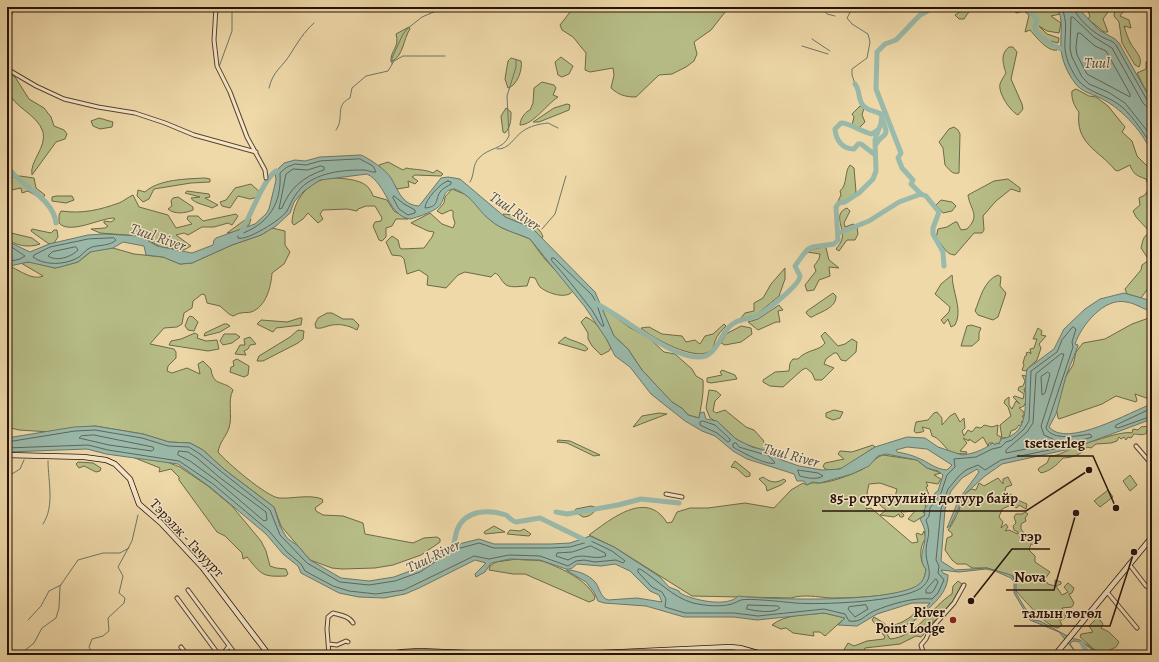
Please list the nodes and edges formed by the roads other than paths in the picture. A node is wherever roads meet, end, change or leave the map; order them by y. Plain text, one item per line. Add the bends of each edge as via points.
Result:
1 (216, 7) edge
2 (7, 69) edge
3 (256, 152) junction
4 (266, 178) dead end
5 (1136, 446) dead end
6 (7, 455) edge
7 (1152, 462) edge
8 (666, 494) dead end
9 (682, 497) dead end
10 (1152, 537) edge
11 (1129, 564) junction
12 (964, 585) dead end
13 (1152, 589) edge
14 (188, 590) dead end
15 (1107, 592) junction
16 (177, 598) dead end
17 (353, 623) dead end
18 (1137, 628) dead end
19 (348, 642) dead end
20 (329, 644) junction
21 (229, 646) junction
22 (180, 647) dead end
23 (674, 649) junction
24 (698, 649) junction
25 (607, 654) edge
26 (187, 655) edge
27 (219, 655) edge
28 (222, 655) edge
29 (236, 655) edge
30 (269, 655) edge
31 (329, 655) edge
32 (386, 655) edge
33 (468, 655) edge
34 (514, 655) edge
35 (557, 655) edge
36 (674, 655) edge
37 (700, 655) edge
38 (765, 655) edge
39 (924, 655) edge
40 (1055, 655) edge

1 - 3 street via 214,40 217,66 247,137
2 - 3 street via 64,99 134,113 194,135
3 - 4 street
5 - 7 street via 1149,462
6 - 30 main road, Тэрэлж - Гачуурт via 92,458 106,460 117,466 131,482 139,504 161,523 202,567
8 - 9 street
10 - 11 main road
11 - 13 street via 1146,586
11 - 15 main road
12 - 39 street via 954,603 930,630 921,645
14 - 21 street
15 - 18 street
15 - 40 main road
16 - 27 street
17 - 20 street via 346,616 330,614 327,630
19 - 20 street via 346,640 337,645
20 - 31 street
21 - 28 street
21 - 29 street
22 - 26 street
23 - 24 main road
23 - 25 main road
23 - 36 street
24 - 37 street
24 - 38 main road via 735,647
25 - 35 main road
32 - 33 main road via 420,651
33 - 34 main road

